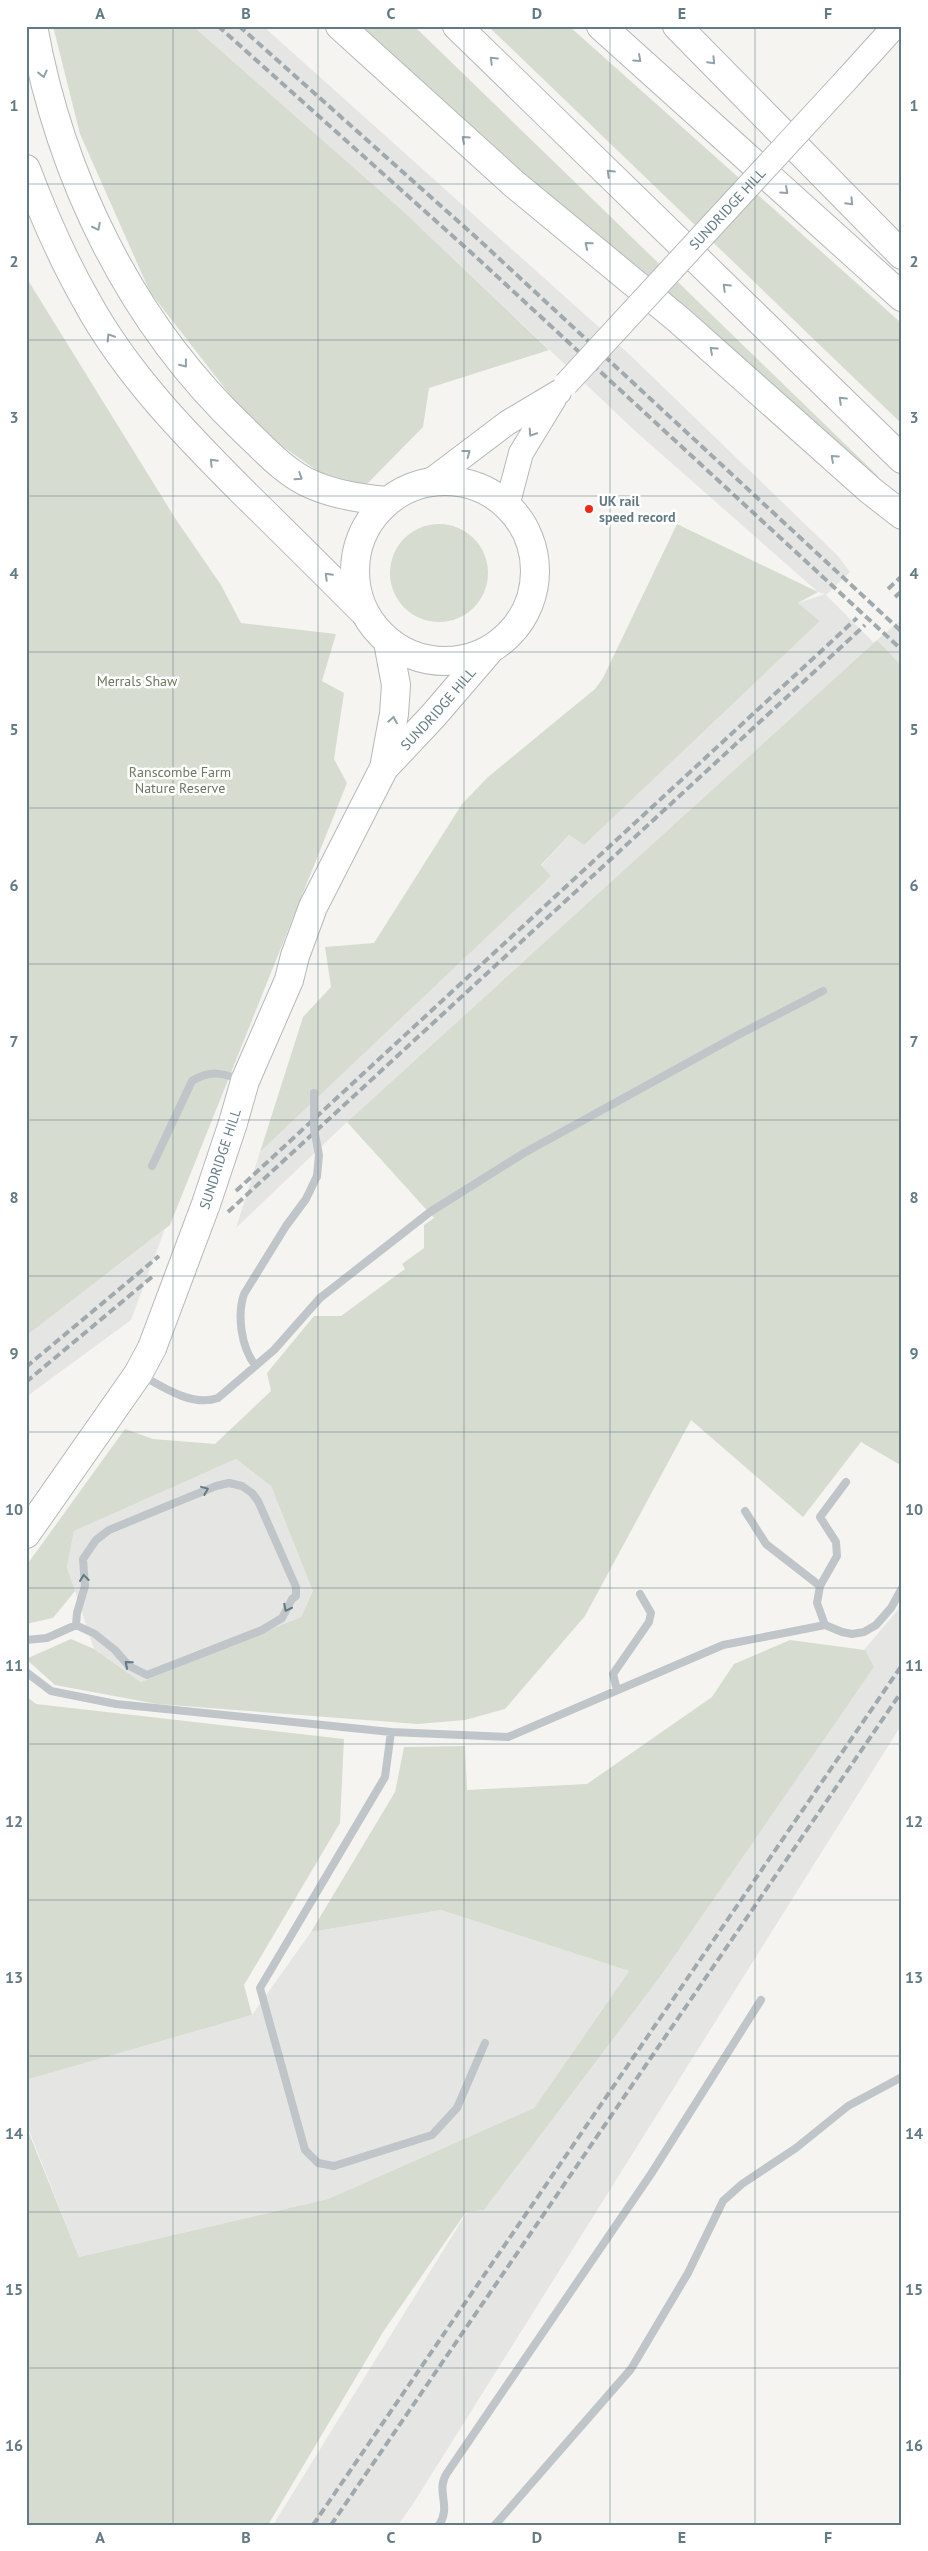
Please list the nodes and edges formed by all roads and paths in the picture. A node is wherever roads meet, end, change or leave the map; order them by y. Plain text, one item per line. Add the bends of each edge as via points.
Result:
1 (33, 26) edge
2 (340, 26) edge
3 (457, 26) edge
4 (601, 26) edge
5 (678, 26) edge
6 (895, 26) edge
7 (26, 169) edge
8 (902, 255) edge
9 (902, 297) edge
10 (562, 388) junction
11 (902, 459) edge
12 (429, 482) junction
13 (387, 501) junction
14 (507, 506) junction
15 (902, 515) edge
16 (363, 611) junction
17 (388, 642) junction
18 (490, 650) junction
19 (384, 768) junction
20 (824, 991) dead end
21 (245, 1081) junction
22 (314, 1093) dead end
23 (152, 1166) dead end
24 (255, 1365) junction
25 (138, 1374) junction
26 (846, 1482) dead end
27 (745, 1511) dead end
28 (26, 1534) edge
29 (820, 1586) junction
30 (902, 1588) edge
31 (640, 1594) dead end
32 (825, 1624) junction
33 (76, 1625) junction
34 (26, 1640) edge
35 (26, 1672) edge
36 (617, 1690) junction
37 (391, 1732) junction
38 (761, 2000) dead end
39 (485, 2043) dead end
40 (902, 2077) edge
41 (440, 2525) edge
42 (495, 2525) edge

1 -> 13 highway via 58,128 91,215 131,289 171,348 224,411 294,474 312,485 338,494
15 -> 2 highway via 679,320 513,183
11 -> 3 highway
4 -> 9 highway
5 -> 8 highway
6 - 10 main road, SUNDRIDGE HILL, bridge
16 -> 7 highway via 209,458 156,400 86,301
12 -> 10 main road, SUNDRIDGE HILL via 507,423
10 -> 14 main road, SUNDRIDGE HILL via 521,453
12 - 13 highway via 407,489
12 - 14 highway via 466,484 484,490
13 - 16 highway via 367,524 356,552 354,582
14 - 18 highway via 524,528 534,554 535,582 527,609 512,632
16 - 17 highway
17 - 18 highway via 412,656 438,662 465,660
19 -> 17 highway, SUNDRIDGE HILL via 396,685
18 - 19 highway, SUNDRIDGE HILL
19 - 21 highway, SUNDRIDGE HILL via 313,907 289,980
20 - 24 lane via 706,1052 470,1185 329,1290 276,1348
21 - 23 lane via 218,1072 204,1074 192,1081
21 - 25 highway, SUNDRIDGE HILL, bridge via 206,1204 152,1348
22 - 24 lane, bridge via 314,1129 319,1155 317,1176 306,1199 244,1294 240,1313 247,1354
24 - 25 lane via 220,1397 210,1401 175,1393
25 - 28 highway, SUNDRIDGE HILL
26 - 29 lane via 820,1517 836,1542 837,1556
27 - 29 lane via 766,1544
29 - 32 lane via 817,1603
30 - 32 lane via 891,1608 876,1625 864,1632 842,1632
31 - 36 lane via 651,1613 649,1622 613,1674
32 - 36 lane via 723,1645
33 -> 33 lane via 85,1586 83,1559 98,1538 224,1483 242,1486 258,1501 296,1590 296,1596 282,1618 262,1630 147,1675 128,1666 95,1634
33 - 34 lane via 47,1638
35 - 37 lane via 51,1691 116,1704
36 - 37 lane via 508,1737
37 - 39 lane via 385,1777 260,1988 305,2150 318,2163 334,2166 432,2135 457,2108
38 - 41 lane via 651,2174 447,2473 442,2486 446,2514
40 - 42 lane via 848,2106 723,2201 688,2274 631,2370

